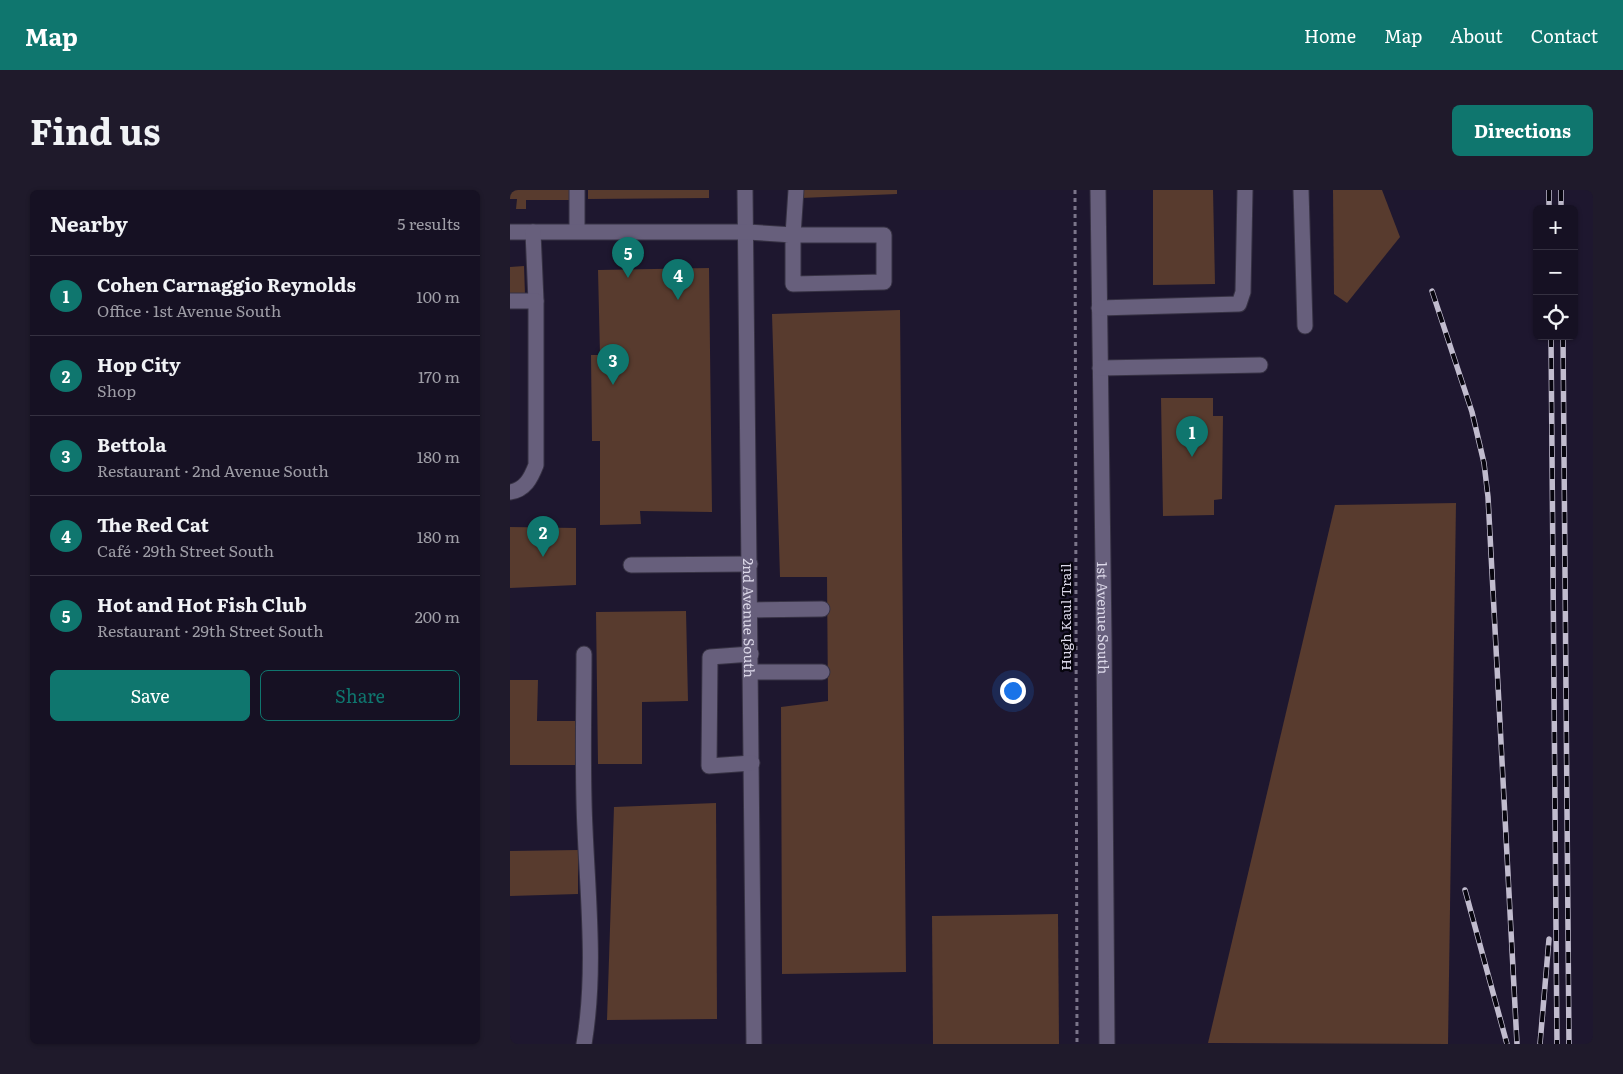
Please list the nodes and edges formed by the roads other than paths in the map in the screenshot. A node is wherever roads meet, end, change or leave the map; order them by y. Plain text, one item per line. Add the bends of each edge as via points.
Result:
1 (577, 190) edge
2 (745, 190) edge
3 (796, 190) edge
4 (1098, 190) edge
5 (1245, 190) edge
6 (1301, 190) edge
7 (577, 231) junction
8 (510, 232) edge
9 (533, 232) junction
10 (747, 232) junction
11 (792, 235) junction
12 (510, 301) edge
13 (536, 301) junction
14 (1099, 308) junction
15 (1305, 326) dead end
16 (1260, 365) dead end
17 (1100, 368) junction
18 (510, 492) edge
19 (750, 564) junction
20 (631, 565) dead end
21 (822, 609) dead end
22 (750, 610) junction
23 (584, 654) dead end
24 (751, 654) junction
25 (751, 672) junction
26 (822, 672) dead end
27 (752, 763) junction
28 (584, 1044) edge
29 (754, 1044) edge
30 (1107, 1044) edge

1 - 7 street
2 - 10 street, 2nd Avenue South
3 - 11 street
4 - 14 street, 1st Avenue South
5 - 14 street via 1243,292 1239,304
6 - 15 street
7 - 9 street
7 - 10 street
8 - 9 street
9 - 13 street
10 - 11 street
10 - 19 street, 2nd Avenue South
11 - 11 street via 884,235 884,282 793,284
12 - 13 street
13 - 18 street via 536,465 522,488
14 - 17 street, 1st Avenue South
16 - 17 street
17 - 30 street, 1st Avenue South
19 - 20 street
19 - 22 street, 2nd Avenue South
21 - 22 street
22 - 24 street, 2nd Avenue South
23 - 28 street via 584,827 591,922 589,1015
24 - 25 street, 2nd Avenue South
24 - 27 street via 710,657 709,766
25 - 26 street
25 - 27 street, 2nd Avenue South
27 - 29 street, 2nd Avenue South

